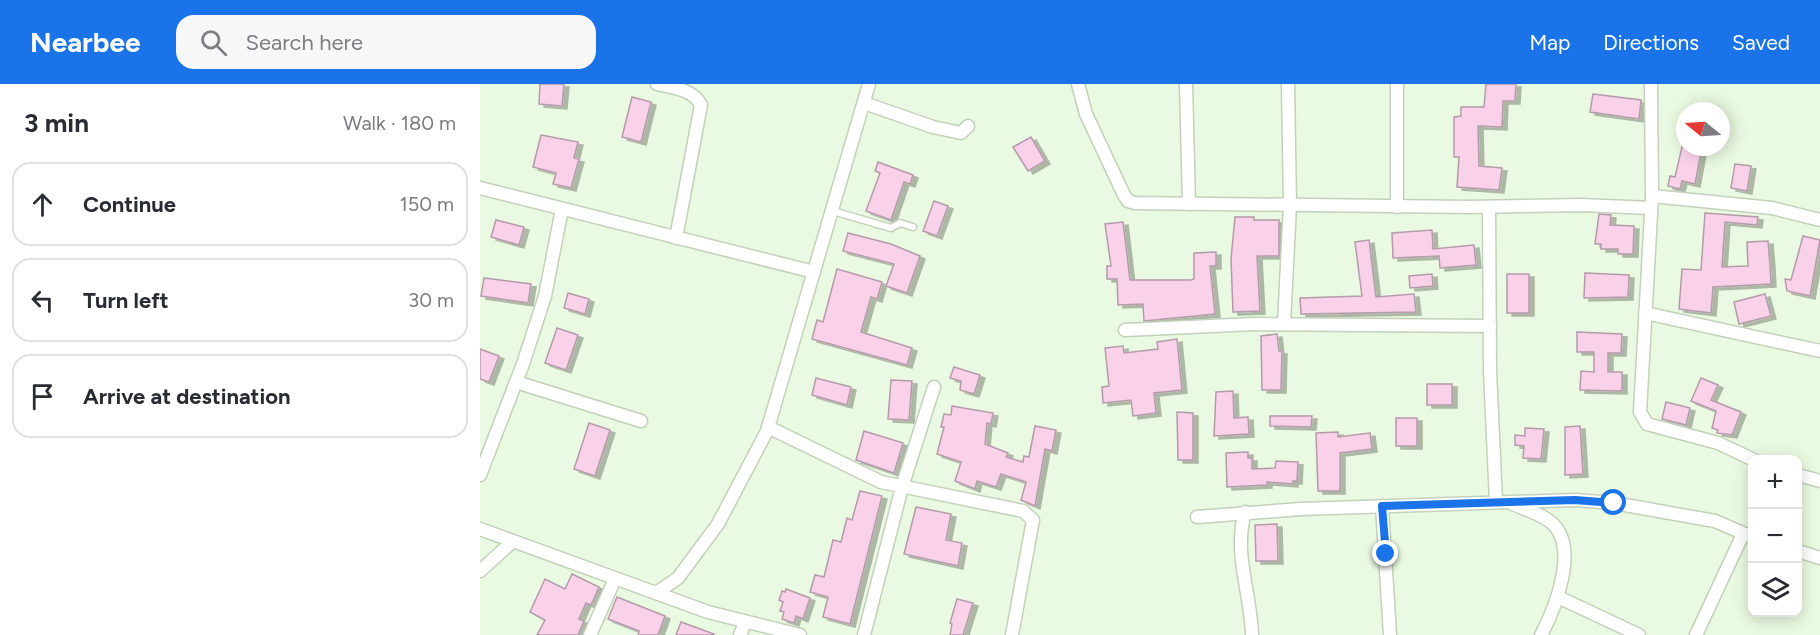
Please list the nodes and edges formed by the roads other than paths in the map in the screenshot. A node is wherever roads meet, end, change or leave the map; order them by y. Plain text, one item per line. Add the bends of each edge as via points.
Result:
1 (657, 84) edge
2 (869, 84) edge
3 (1078, 84) edge
4 (1186, 84) edge
5 (1288, 84) edge
6 (1397, 84) edge
7 (1651, 84) edge
8 (864, 103) junction
9 (969, 126) dead end
10 (480, 188) edge
11 (1651, 202) junction
12 (1189, 204) junction
13 (1290, 205) junction
14 (1397, 207) junction
15 (1489, 207) junction
16 (562, 209) junction
17 (833, 211) junction
18 (1820, 220) edge
19 (914, 227) dead end
20 (676, 237) junction
21 (814, 273) junction
22 (1645, 313) junction
23 (1284, 324) junction
24 (1490, 326) junction
25 (1125, 330) dead end
26 (1820, 351) edge
27 (516, 382) junction
28 (934, 387) dead end
29 (641, 421) dead end
30 (768, 427) junction
31 (1748, 456) edge
32 (480, 475) edge
33 (1802, 477) edge
34 (1820, 482) edge
35 (902, 487) junction
36 (1503, 502) junction
37 (1382, 506) junction
38 (1245, 512) junction
39 (1197, 517) dead end
40 (480, 529) edge
41 (1748, 535) edge
42 (512, 542) junction
43 (1802, 553) edge
44 (1820, 558) edge
45 (480, 571) edge
46 (678, 578) junction
47 (615, 579) junction
48 (656, 593) junction
49 (1558, 597) junction
50 (675, 600) junction
51 (742, 629) edge
52 (590, 635) edge
53 (800, 635) edge
54 (864, 635) edge
55 (1012, 635) edge
56 (1252, 635) edge
57 (1390, 635) edge
58 (1542, 635) edge
59 (1639, 635) edge
60 (1696, 635) edge

1 - 20 street via 686,91 697,97 701,105
2 - 8 street
3 - 12 street via 1086,114 1128,201
4 - 12 street
5 - 13 street
6 - 14 street
7 - 11 street
8 - 9 street via 933,127 961,133
8 - 17 street
10 - 16 street
11 - 15 street
11 - 18 street via 1772,208
11 - 22 street
12 - 13 street
13 - 14 street
13 - 23 street
14 - 15 street
15 - 24 street
16 - 20 street
16 - 27 street via 545,297
17 - 19 lane via 891,228 900,224
17 - 21 street
20 - 21 street
21 - 30 street
22 - 26 street
22 - 31 street via 1642,420
23 - 24 street
23 - 25 street
24 - 36 street via 1490,371
27 - 29 street
27 - 32 street
28 - 35 street
30 - 35 street via 881,482
30 - 46 street via 723,515
33 - 34 street
35 - 54 street
35 - 55 street via 1023,511 1031,516
36 - 37 street
36 - 41 street via 1614,503 1715,521
36 - 49 street via 1544,517 1557,529 1564,567
37 - 38 street
37 - 57 street
38 - 39 street
38 - 56 street via 1240,552
40 - 42 street
41 - 60 street
42 - 45 street
42 - 47 street
43 - 44 street
46 - 48 street
46 - 50 street
47 - 48 street
47 - 52 street
48 - 50 street
49 - 58 street
49 - 59 street
50 - 51 street
51 - 53 street

